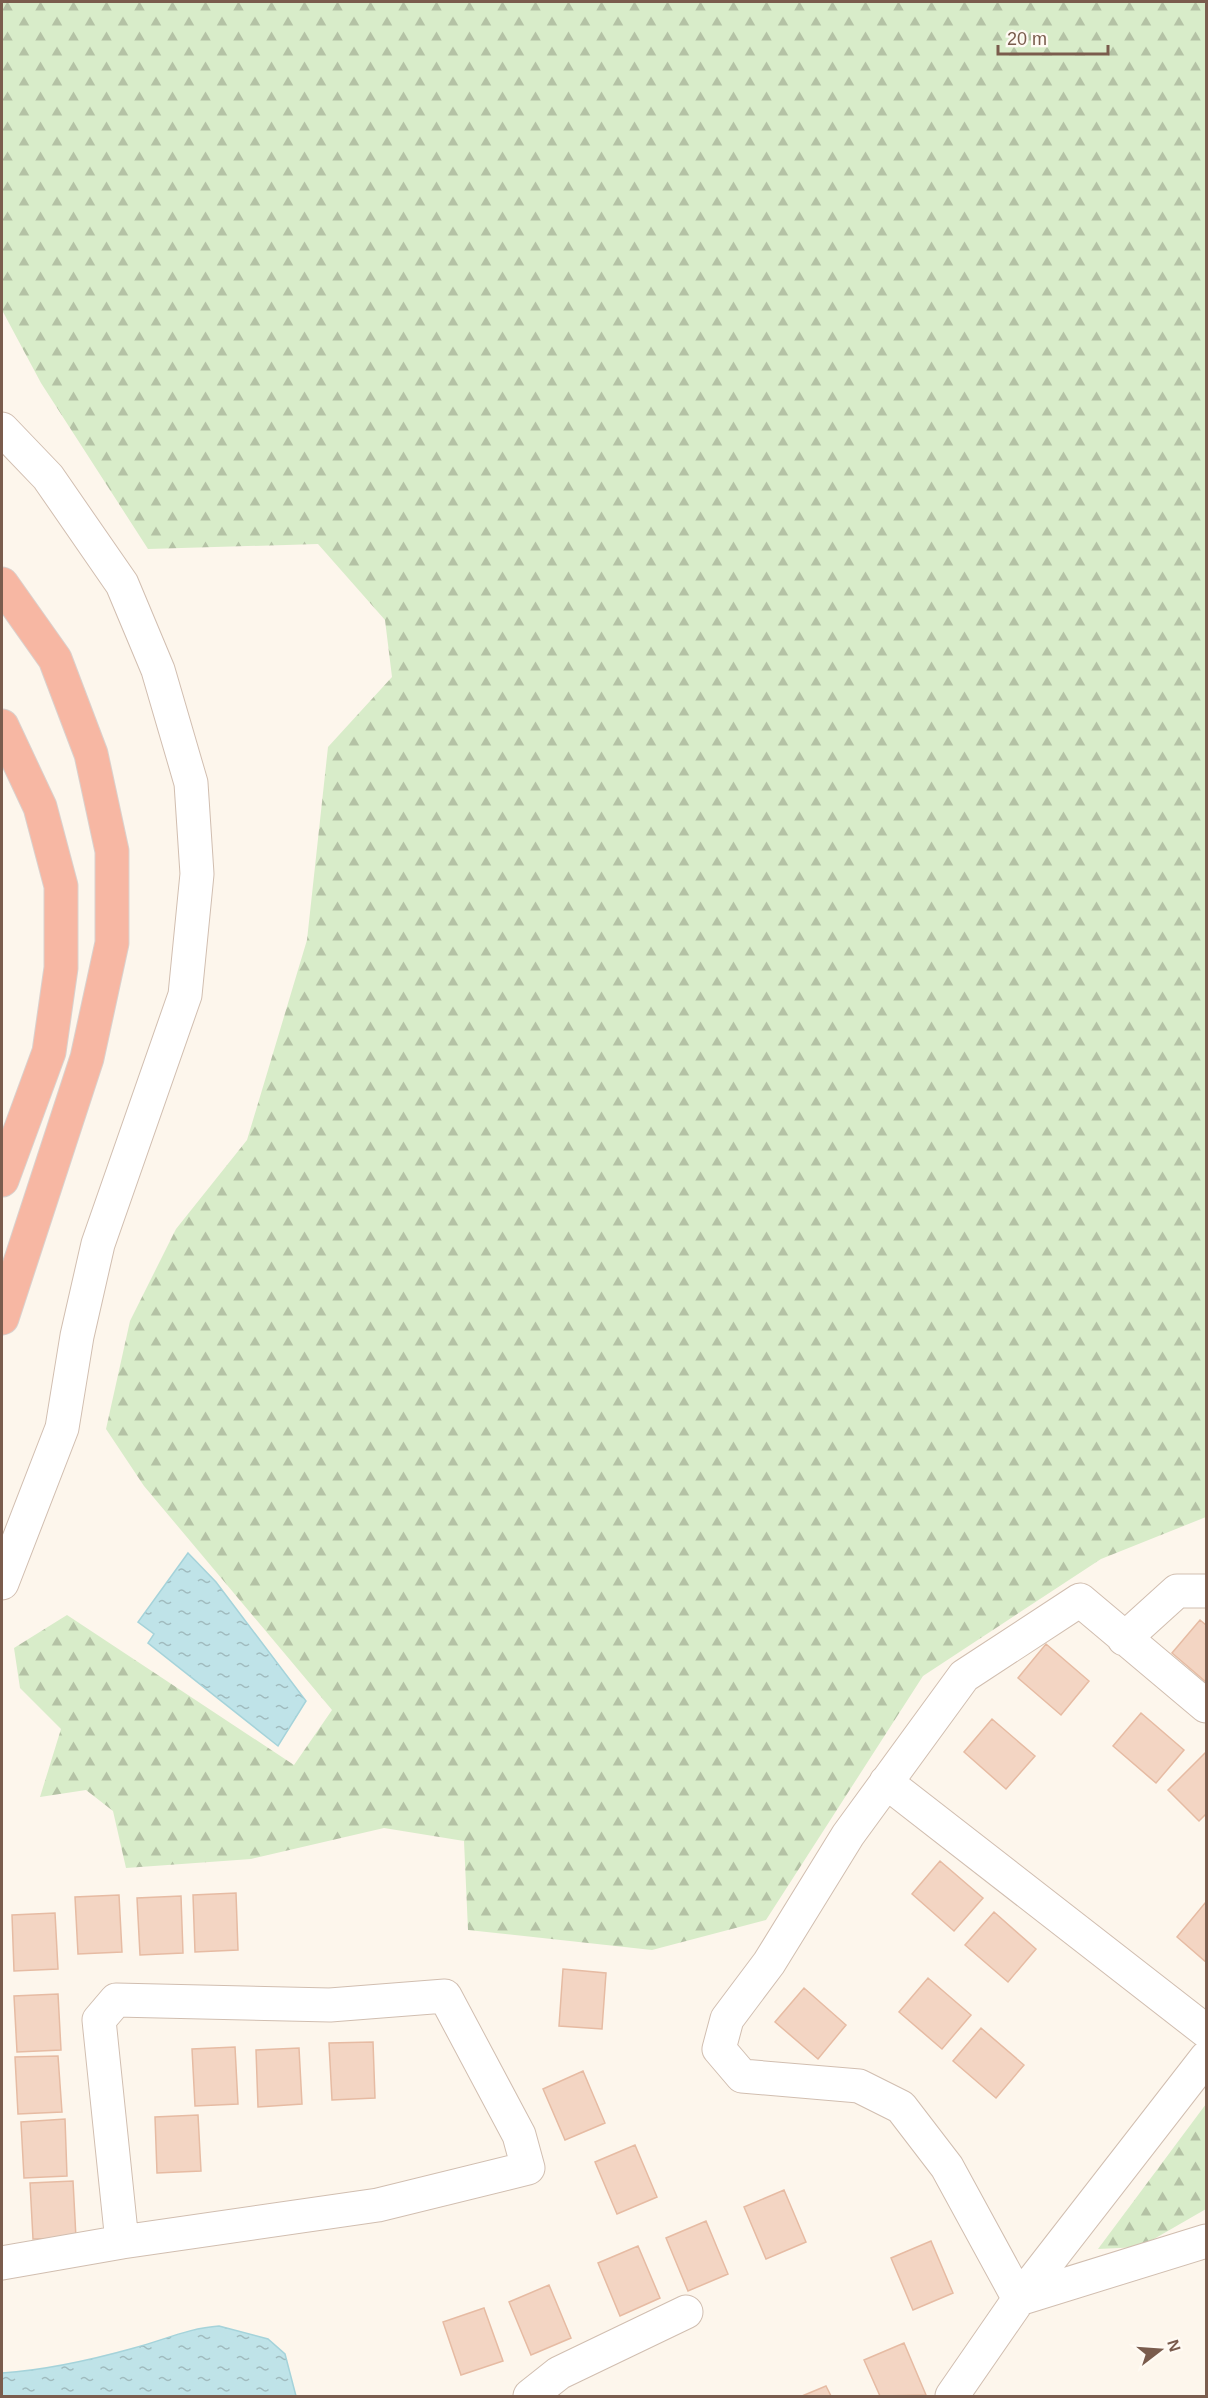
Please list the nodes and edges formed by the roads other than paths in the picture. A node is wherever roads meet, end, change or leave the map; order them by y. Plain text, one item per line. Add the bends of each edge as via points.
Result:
1 (2, 429) edge
2 (2, 584) edge
3 (2, 726) edge
4 (2, 1180) edge
5 (2, 1318) edge
6 (2, 1583) edge
7 (1206, 1591) edge
8 (1124, 1639) junction
9 (1206, 1706) edge
10 (886, 1782) junction
11 (1206, 2031) edge
12 (1206, 2058) edge
13 (1206, 2241) edge
14 (122, 2242) junction
15 (2, 2264) edge
16 (1019, 2300) junction
17 (686, 2312) dead end
18 (530, 2397) edge
19 (952, 2397) edge

1 - 6 street via 48,477 122,584 158,670 191,783 197,874 185,995 98,1244 62,1428
2 - 5 highway via 55,660 91,754 112,850 112,943 87,1058
3 - 4 highway via 40,807 61,886 61,968 49,1052
7 - 8 street via 1177,1591
8 - 9 street
8 - 10 street via 1080,1600 964,1676
10 - 11 street
10 - 16 street via 848,1834 769,1963 727,2019 719,2049 742,2076 859,2086 901,2106 947,2167
12 - 16 street
13 - 16 street
14 - 14 street via 378,2205 528,2168 519,2135 445,1996 330,2005 116,2000 99,2020
14 - 15 street
16 - 19 street
17 - 18 street via 559,2373

